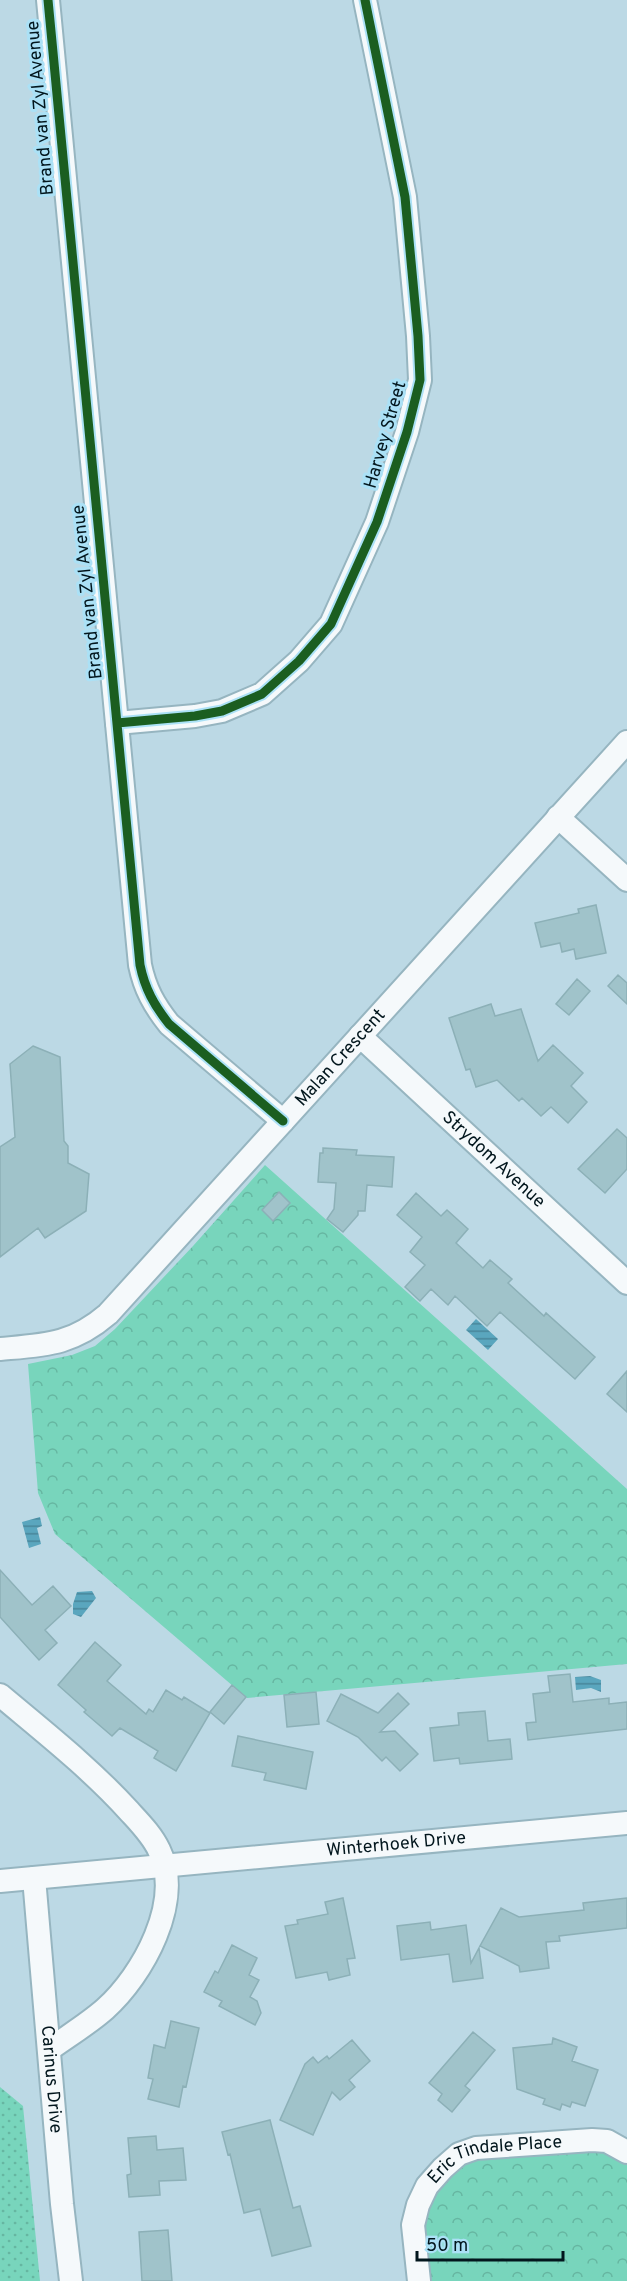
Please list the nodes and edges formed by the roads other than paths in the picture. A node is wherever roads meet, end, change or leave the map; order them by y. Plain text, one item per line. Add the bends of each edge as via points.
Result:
1 (48, 0) edge
2 (366, 0) edge
3 (117, 723) junction
4 (627, 742) edge
5 (558, 817) junction
6 (627, 880) edge
7 (360, 1036) junction
8 (283, 1121) junction
9 (627, 1283) edge
10 (0, 1349) edge
11 (0, 1695) edge
12 (627, 1823) edge
13 (165, 1866) junction
14 (34, 1878) junction
15 (0, 1881) edge
16 (50, 2049) junction
17 (627, 2152) edge
18 (71, 2281) edge
19 (419, 2281) edge

1 - 3 street, Brand van Zyl Avenue
2 - 3 street, Harvey Street via 405,197 420,380 384,499 331,624 299,661 262,694 213,713
3 - 8 street, Brand van Zyl Avenue via 145,986 154,1006 169,1024
4 - 5 street, Malan Crescent
5 - 6 street
5 - 7 street, Malan Crescent
7 - 8 street, Malan Crescent
7 - 9 street, Strydom Avenue
8 - 10 street, Malan Crescent via 97,1324 66,1340
11 - 13 street via 105,1785 154,1841
12 - 13 street, Winterhoek Drive
13 - 14 street, Winterhoek Drive
13 - 16 street via 166,1903 148,1954 106,2009
14 - 15 street, Winterhoek Drive
14 - 16 street, Carinus Drive
16 - 18 street, Carinus Drive
17 - 19 street, Eric Tindale Place via 607,2141 592,2140 476,2148 459,2154 427,2186 418,2205 413,2225

